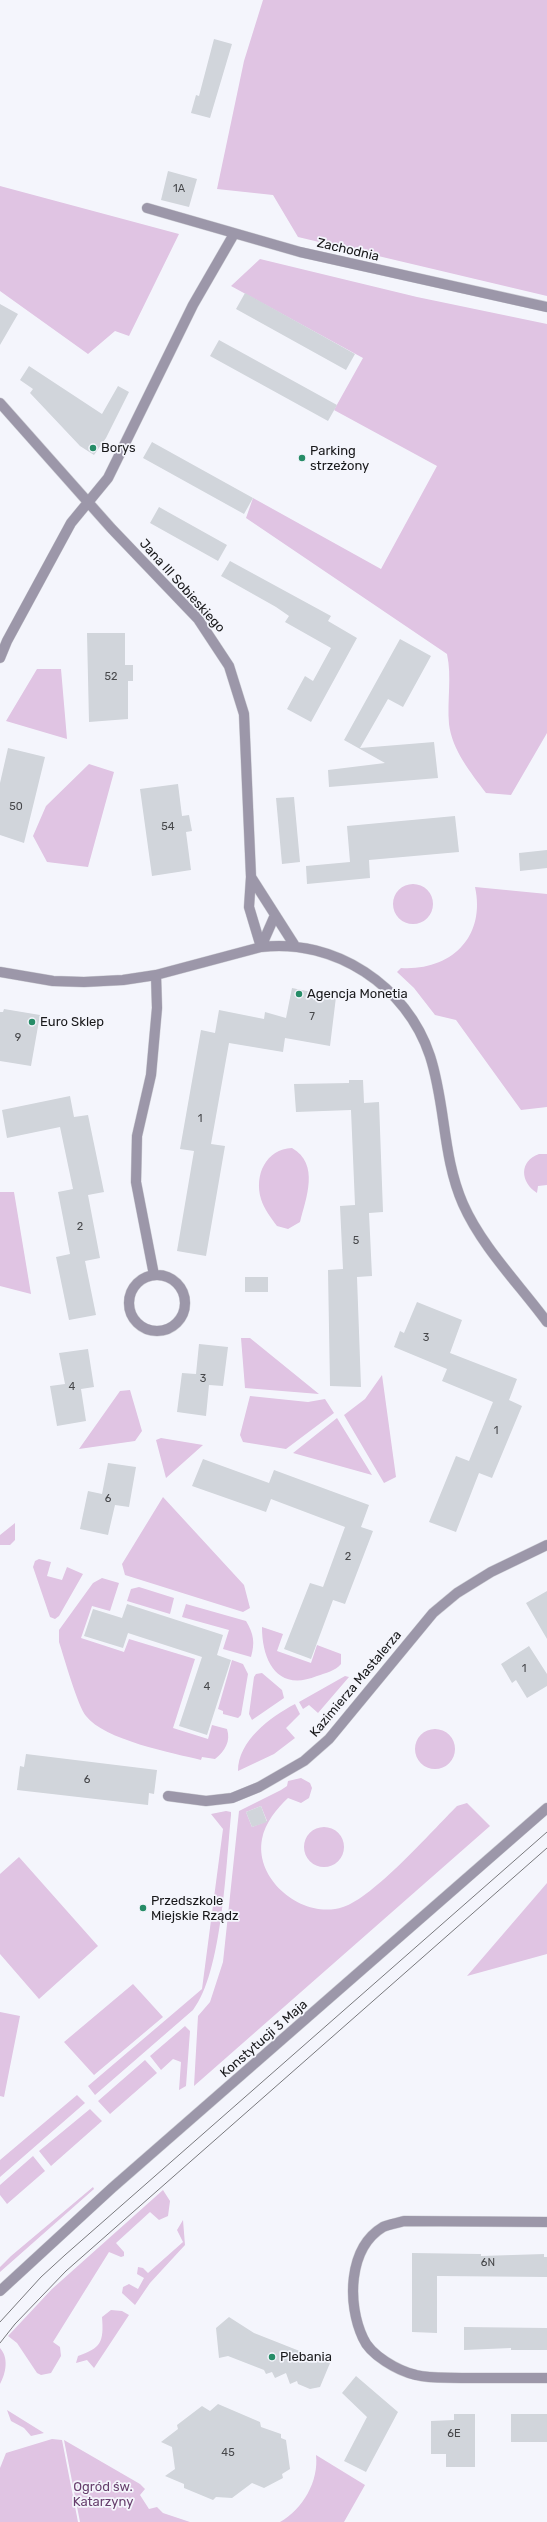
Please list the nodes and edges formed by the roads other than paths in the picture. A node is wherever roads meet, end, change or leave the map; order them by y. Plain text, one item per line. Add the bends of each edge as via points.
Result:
1 (146, 208) dead end
2 (234, 234) junction
3 (547, 307) edge
4 (0, 403) edge
5 (88, 502) junction
6 (0, 658) edge
7 (251, 877) junction
8 (275, 915) junction
9 (295, 946) junction
10 (261, 947) junction
11 (0, 972) edge
12 (156, 975) junction
13 (154, 1275) junction
14 (547, 1322) edge
15 (547, 1545) edge
16 (168, 1796) dead end
17 (547, 1808) edge
18 (547, 2222) edge
19 (0, 2291) edge
20 (547, 2378) edge

1 - 2 street, Zachodnia
2 - 3 street, Zachodnia via 300,252
2 - 5 street via 193,305 108,478
4 - 5 street, Jana III Sobieskiego
5 - 6 street via 63,538
5 - 7 street, Jana III Sobieskiego via 198,620 229,666 244,714 247,744 247,832
7 - 8 street, Jana III Sobieskiego
7 - 10 street, Jana III Sobieskiego via 249,907
8 - 9 street, Jana III Sobieskiego
8 - 10 street
9 - 10 street
9 - 14 street via 316,950 357,966 389,991 404,1008 430,1055 441,1104 448,1160 463,1204 489,1246
10 - 12 street
11 - 12 street via 54,981 84,982
12 - 13 street via 157,1008 151,1075 137,1136 136,1182
13 - 13 street via 146,1277 134,1287 130,1294 130,1310 138,1324 152,1331 160,1331 175,1325 184,1312 185,1304 176,1282 162,1275
15 - 16 street, Kazimierza Mastalerza via 491,1572 457,1593 433,1613 328,1739 304,1761 232,1798 206,1802
17 - 19 street, Konstytucji 3 Maja via 112,2188
18 - 20 street via 404,2221 384,2227 369,2239 359,2256 354,2277 355,2305 363,2339 375,2353 393,2365 416,2375 450,2378

